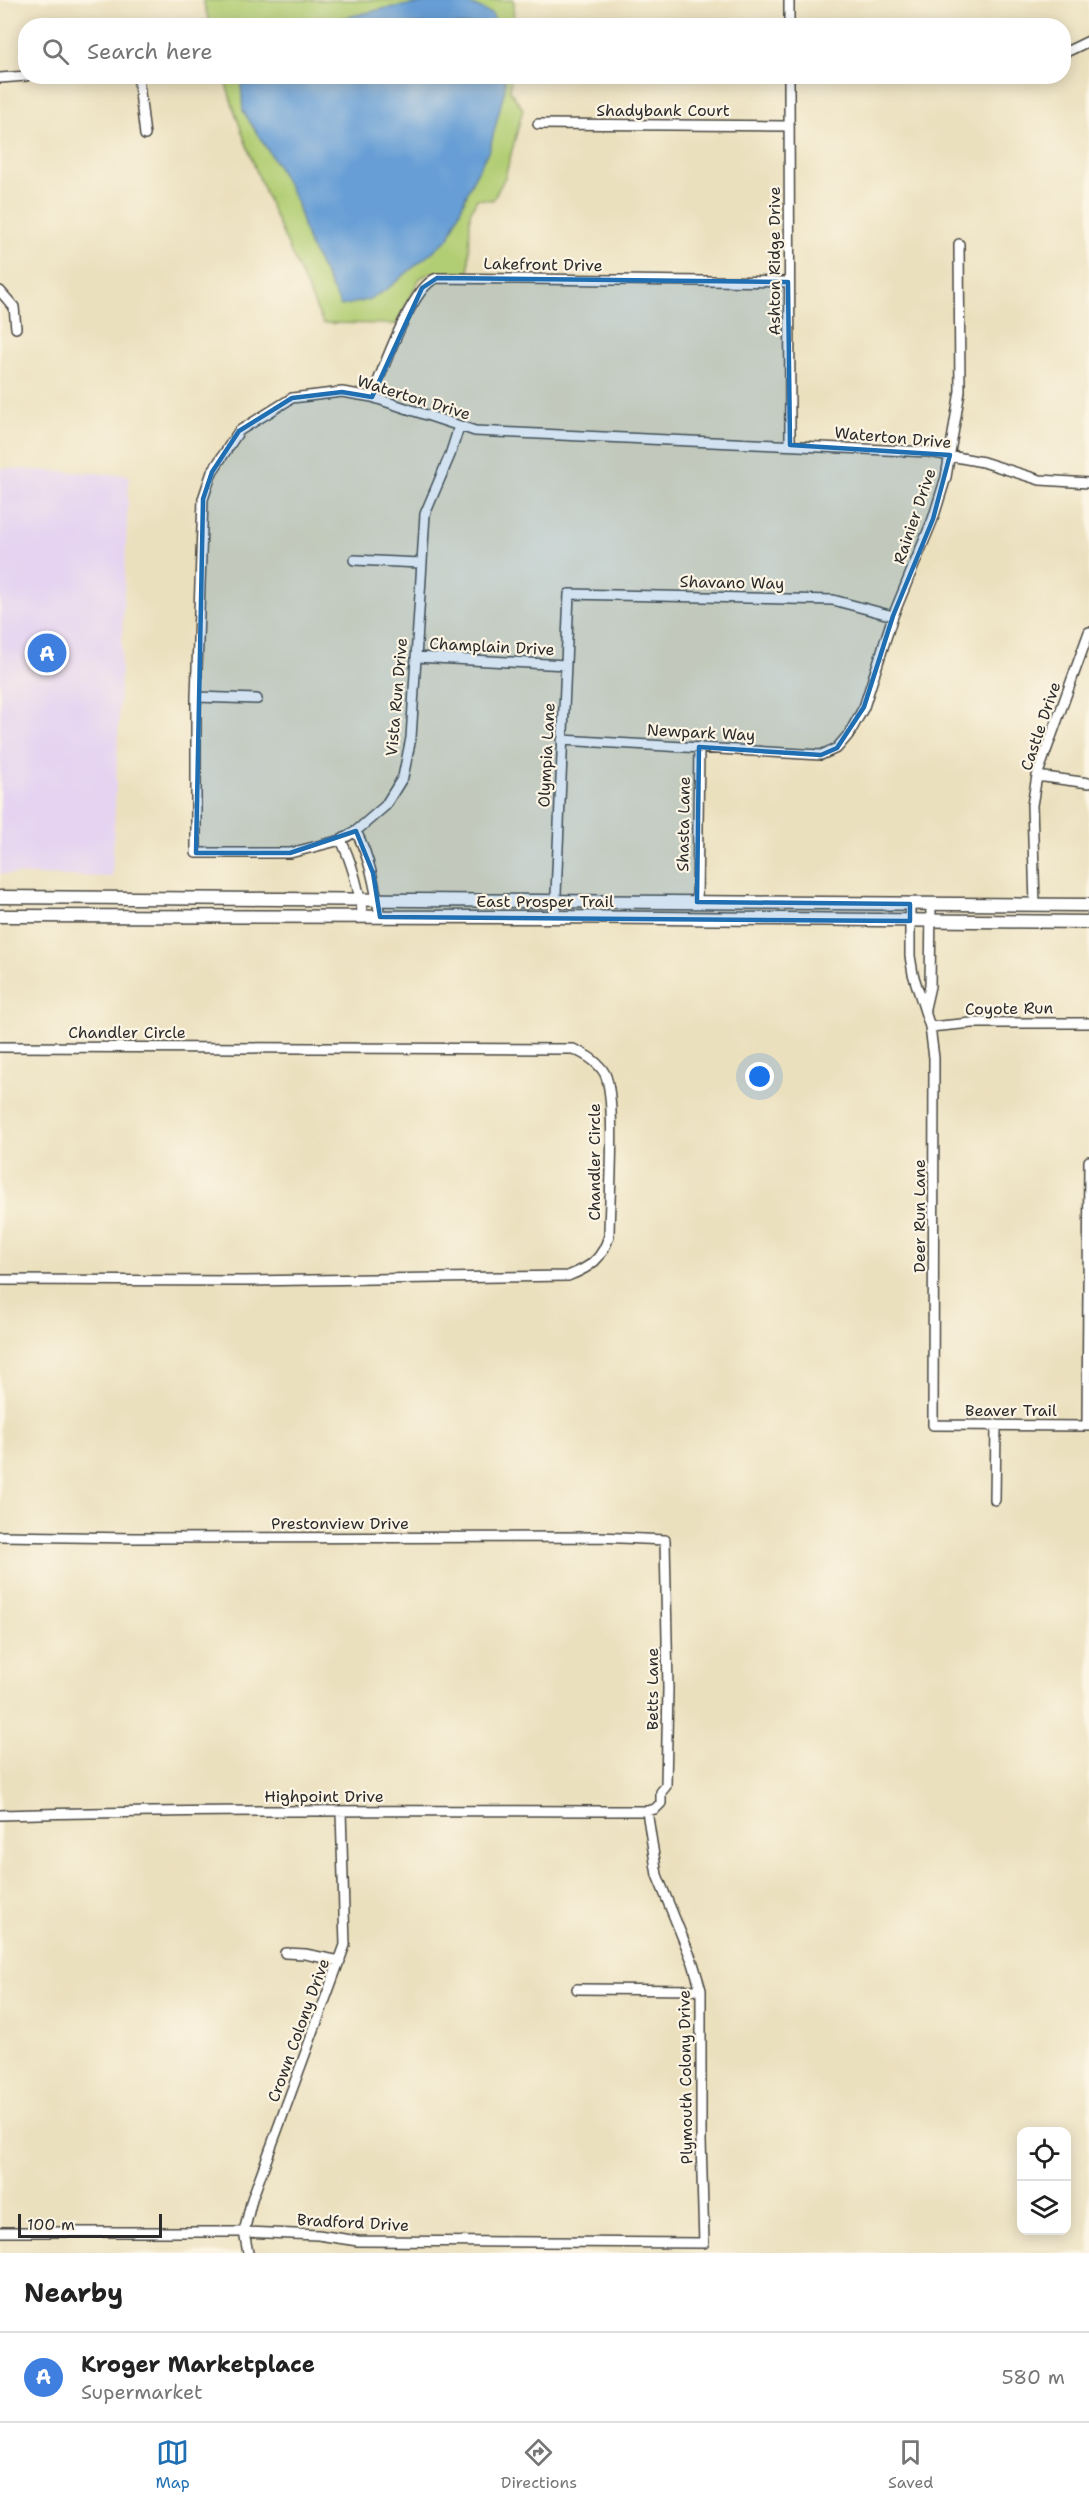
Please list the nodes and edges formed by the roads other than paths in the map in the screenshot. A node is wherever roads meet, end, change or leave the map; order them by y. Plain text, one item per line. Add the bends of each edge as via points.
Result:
1 (789, 0) edge
2 (789, 18) edge
3 (1089, 41) edge
4 (1071, 50) edge
5 (18, 77) edge
6 (0, 78) edge
7 (139, 84) edge
8 (789, 84) edge
9 (538, 124) dead end
10 (789, 126) junction
11 (145, 135) dead end
12 (958, 243) dead end
13 (788, 282) junction
14 (0, 291) edge
15 (16, 328) dead end
16 (372, 397) junction
17 (459, 427) junction
18 (790, 445) junction
19 (950, 455) junction
20 (1089, 483) edge
21 (354, 560) dead end
22 (420, 563) junction
23 (569, 594) joint
24 (892, 616) junction
25 (1089, 632) edge
26 (416, 657) junction
27 (566, 665) junction
28 (196, 697) junction
29 (258, 699) dead end
30 (562, 740) junction
31 (699, 747) junction
32 (837, 748) joint
33 (1037, 776) junction
34 (1089, 783) edge
35 (356, 831) junction
36 (341, 840) junction
37 (196, 852) joint
38 (0, 897) edge
39 (361, 900) junction
40 (377, 900) junction
41 (555, 900) junction
42 (697, 902) junction
43 (910, 904) junction
44 (931, 904) junction
45 (1035, 905) junction
46 (1089, 905) edge
47 (0, 916) edge
48 (363, 917) junction
49 (380, 917) junction
50 (555, 917) junction
51 (910, 921) junction
52 (930, 922) junction
53 (1089, 922) edge
54 (925, 1008) junction
55 (1089, 1023) edge
56 (930, 1027) junction
57 (0, 1047) edge
58 (1089, 1161) edge
59 (0, 1280) edge
60 (933, 1425) joint
61 (996, 1425) junction
62 (1088, 1426) edge
63 (995, 1500) dead end
64 (0, 1536) edge
65 (666, 1556) joint
66 (341, 1811) junction
67 (647, 1811) junction
68 (0, 1815) edge
69 (285, 1953) dead end
70 (340, 1960) junction
71 (577, 1989) dead end
72 (700, 1990) junction
73 (0, 2232) edge
74 (244, 2232) junction
75 (704, 2243) joint
76 (248, 2253) edge

1 - 2 street
3 - 4 street
5 - 6 street
7 - 11 street
8 - 10 street, Ashton Ridge Drive
9 - 10 street, Shadybank Court
10 - 13 street, Ashton Ridge Drive
12 - 19 street, Rainier Drive via 960,391
13 - 16 street, Lakefront Drive via 437,278 422,288
13 - 18 street, Ashton Ridge Drive
14 - 15 street via 14,307
16 - 17 street, Waterton Drive
16 - 28 street, Waterton Drive via 342,392 292,398 239,431 212,472 202,500
17 - 18 street, Waterton Drive via 475,431
17 - 22 street, Vista Run Drive via 425,514
18 - 19 street, Waterton Drive
19 - 20 street, Waterton Drive via 1040,480
19 - 24 street, Rainier Drive via 933,519
21 - 22 street
22 - 26 street, Vista Run Drive
23 - 24 street, Shavano Way via 833,600
23 - 27 street, Olympia Lane
24 - 32 street, Rainier Drive via 864,707
25 - 33 street, Castle Drive
26 - 27 street, Champlain Drive
26 - 35 street, Vista Run Drive via 411,738 403,777 385,806
27 - 30 street, Olympia Lane
28 - 29 street
28 - 37 street, Waterton Drive
30 - 31 street, Newpark Way
30 - 41 street, Olympia Lane
31 - 32 street, Newpark Way via 821,754
31 - 42 street, Shasta Lane
33 - 34 street
33 - 45 street, Castle Drive via 1032,805
35 - 36 street, Vista Run Drive
35 - 40 street via 367,852
36 - 37 street, Vista Run Drive via 290,852
36 - 39 street via 351,860
38 - 39 main road, East Prosper Trail
39 - 40 main road, East Prosper Trail
39 - 48 street
40 - 41 main road, East Prosper Trail
40 - 49 street
41 - 42 main road, East Prosper Trail
41 - 50 street, Olympia Lane
42 - 43 main road, East Prosper Trail
43 - 44 main road, East Prosper Trail
43 - 51 street, Deer Run Lane
44 - 45 main road, East Prosper Trail
44 - 52 street, Deer Run Lane
45 - 46 main road, East Prosper Trail
47 - 48 main road, East Prosper Trail
48 - 49 main road, East Prosper Trail
49 - 50 main road, East Prosper Trail
50 - 51 main road, East Prosper Trail
51 - 52 main road, East Prosper Trail
51 - 54 street, Deer Run Lane via 913,974
52 - 53 main road, East Prosper Trail
52 - 54 street, Deer Run Lane via 930,986
54 - 56 street, Deer Run Lane
55 - 56 street, Coyote Run
56 - 60 street, Deer Run Lane via 935,1096
57 - 59 street, Chandler Circle via 573,1048 592,1059 609,1084 610,1144 609,1236 597,1262 568,1276
58 - 62 street
60 - 61 street, Beaver Trail
61 - 62 street, Beaver Trail
61 - 63 street
64 - 65 street, Prestonview Drive via 599,1537 665,1540
65 - 67 street, Betts Lane via 666,1786 661,1792 661,1803
66 - 67 street, Highpoint Drive
66 - 68 street, Highpoint Drive
66 - 70 street, Crown Colony Drive via 345,1945
67 - 72 street, Plymouth Colony Drive via 657,1875
69 - 70 street
70 - 74 street, Crown Colony Drive via 252,2199
71 - 72 street
72 - 75 street, Plymouth Colony Drive
73 - 74 street, Bradford Drive
74 - 75 street, Bradford Drive via 358,2241
74 - 76 street, Crown Colony Drive

